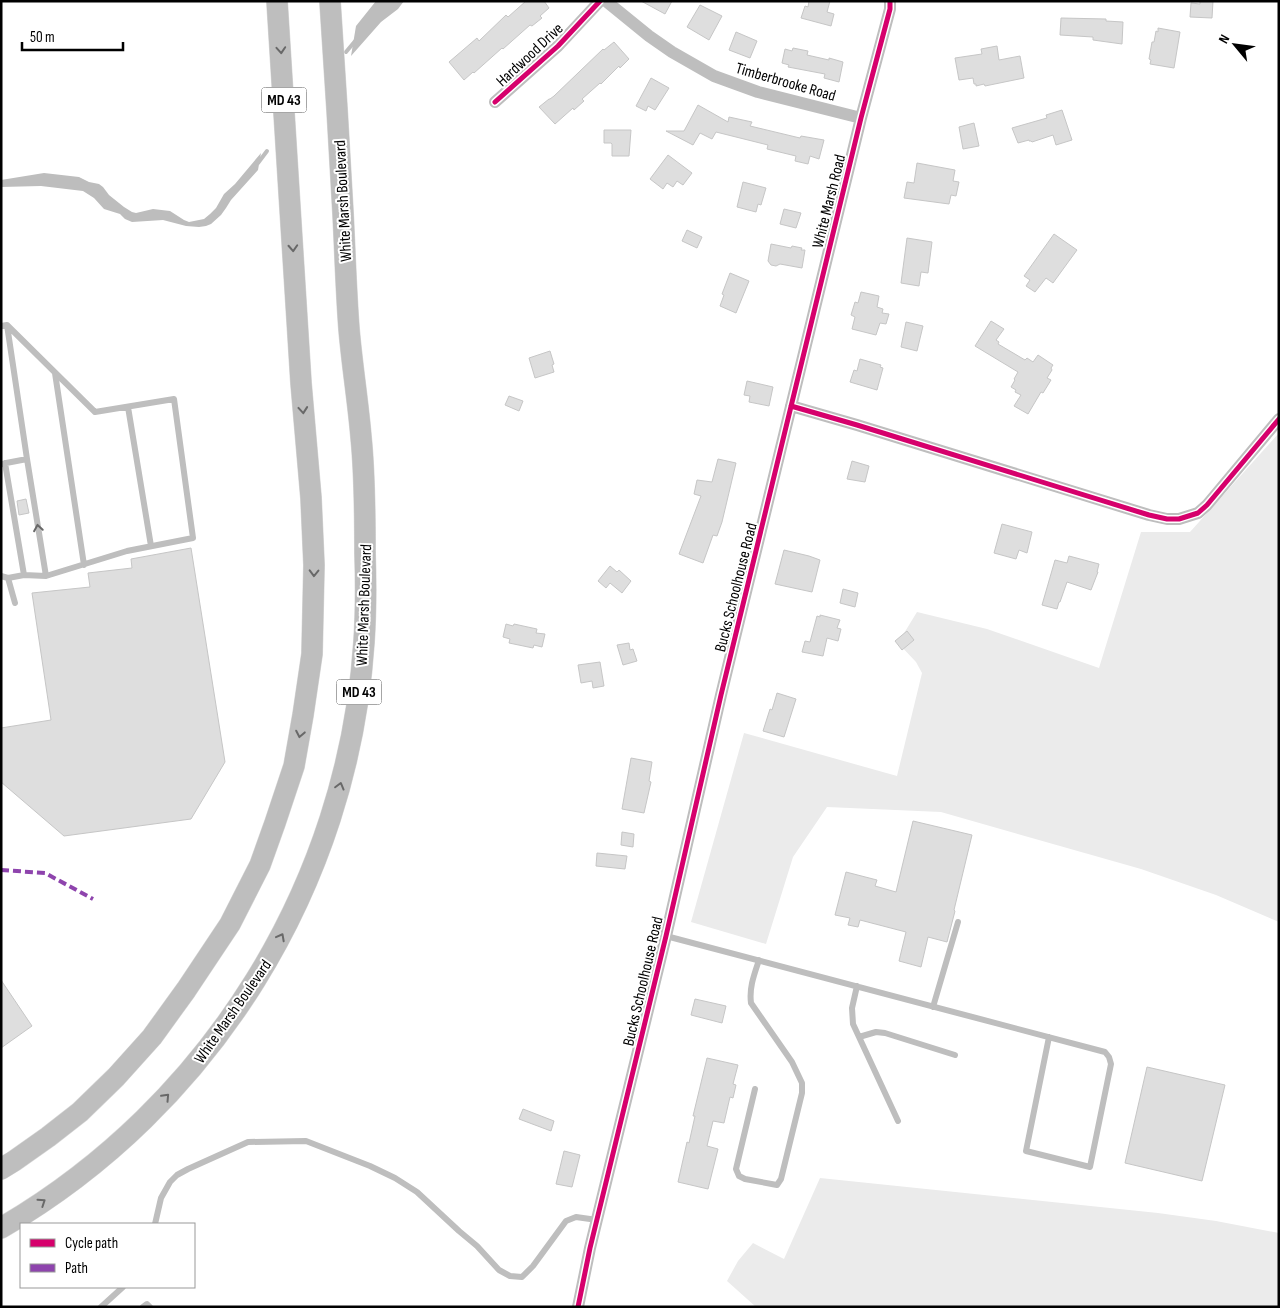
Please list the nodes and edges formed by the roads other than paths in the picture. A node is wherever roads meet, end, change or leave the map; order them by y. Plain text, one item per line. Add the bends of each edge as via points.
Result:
1 (277, 1) edge
2 (330, 1) edge
3 (600, 1) edge
4 (606, 1) edge
5 (890, 1) edge
6 (495, 102) dead end
7 (860, 118) junction
8 (4, 326) edge
9 (55, 372) junction
10 (791, 406) junction
11 (128, 407) junction
12 (1279, 419) edge
13 (27, 459) junction
14 (3, 463) edge
15 (152, 546) junction
16 (84, 565) junction
17 (24, 576) junction
18 (46, 576) junction
19 (4, 577) edge
20 (15, 603) dead end
21 (958, 922) dead end
22 (666, 936) junction
23 (759, 960) junction
24 (857, 986) junction
25 (934, 1007) junction
26 (858, 1037) junction
27 (1048, 1037) junction
28 (955, 1055) dead end
29 (755, 1089) dead end
30 (898, 1121) dead end
31 (1, 1169) edge
32 (597, 1220) junction
33 (155, 1223) edge
34 (1, 1228) edge
35 (122, 1288) edge
36 (101, 1307) edge
37 (143, 1307) edge
38 (150, 1307) edge
39 (578, 1307) edge

1 -> 31 highway, MD 43 via 314,565 312,654 294,766 260,865 230,924 152,1037 80,1112
34 -> 2 highway, White Marsh Boulevard / MD 43 via 62,1189 130,1132 155,1109 212,1042 250,991 287,924 321,845 339,789 352,734 361,673 366,594 365,506 362,440 349,328
3 - 6 street, Hardwood Drive via 558,46
4 - 7 street, Timberbrooke Road via 672,52 714,76 758,92
5 - 7 street, White Marsh Road
7 - 10 street, White Marsh Road
8 - 9 lane
8 - 13 lane
9 - 11 lane via 95,412
9 - 16 lane
10 - 12 street via 1167,519 1189,516 1207,505
10 - 22 street, Bucks Schoolhouse Road
11 - 15 lane
11 - 15 lane via 174,399 193,538
13 - 14 lane
18 -> 13 lane
14 - 17 lane
15 - 16 lane
16 - 18 lane
17 - 18 lane
17 - 19 lane
19 - 20 lane
21 - 25 lane
22 - 23 lane
22 - 32 street, Bucks Schoolhouse Road
23 - 24 lane
23 - 29 lane via 751,984 751,1003 792,1062 802,1083 786,1160 777,1185 745,1179 736,1169
24 - 25 lane
24 - 26 lane via 852,1008
25 - 27 lane
26 - 28 lane via 885,1032
26 - 30 lane
27 - 27 lane via 1105,1052 1109,1057 1108,1084 1090,1167 1026,1151
32 - 33 lane via 576,1217 566,1221 522,1277 510,1276 499,1270 417,1192 395,1178 306,1141 290,1140 248,1142 177,1175 161,1198
32 - 39 street, Bucks Schoolhouse Road
35 - 36 lane
37 - 38 lane via 147,1304

